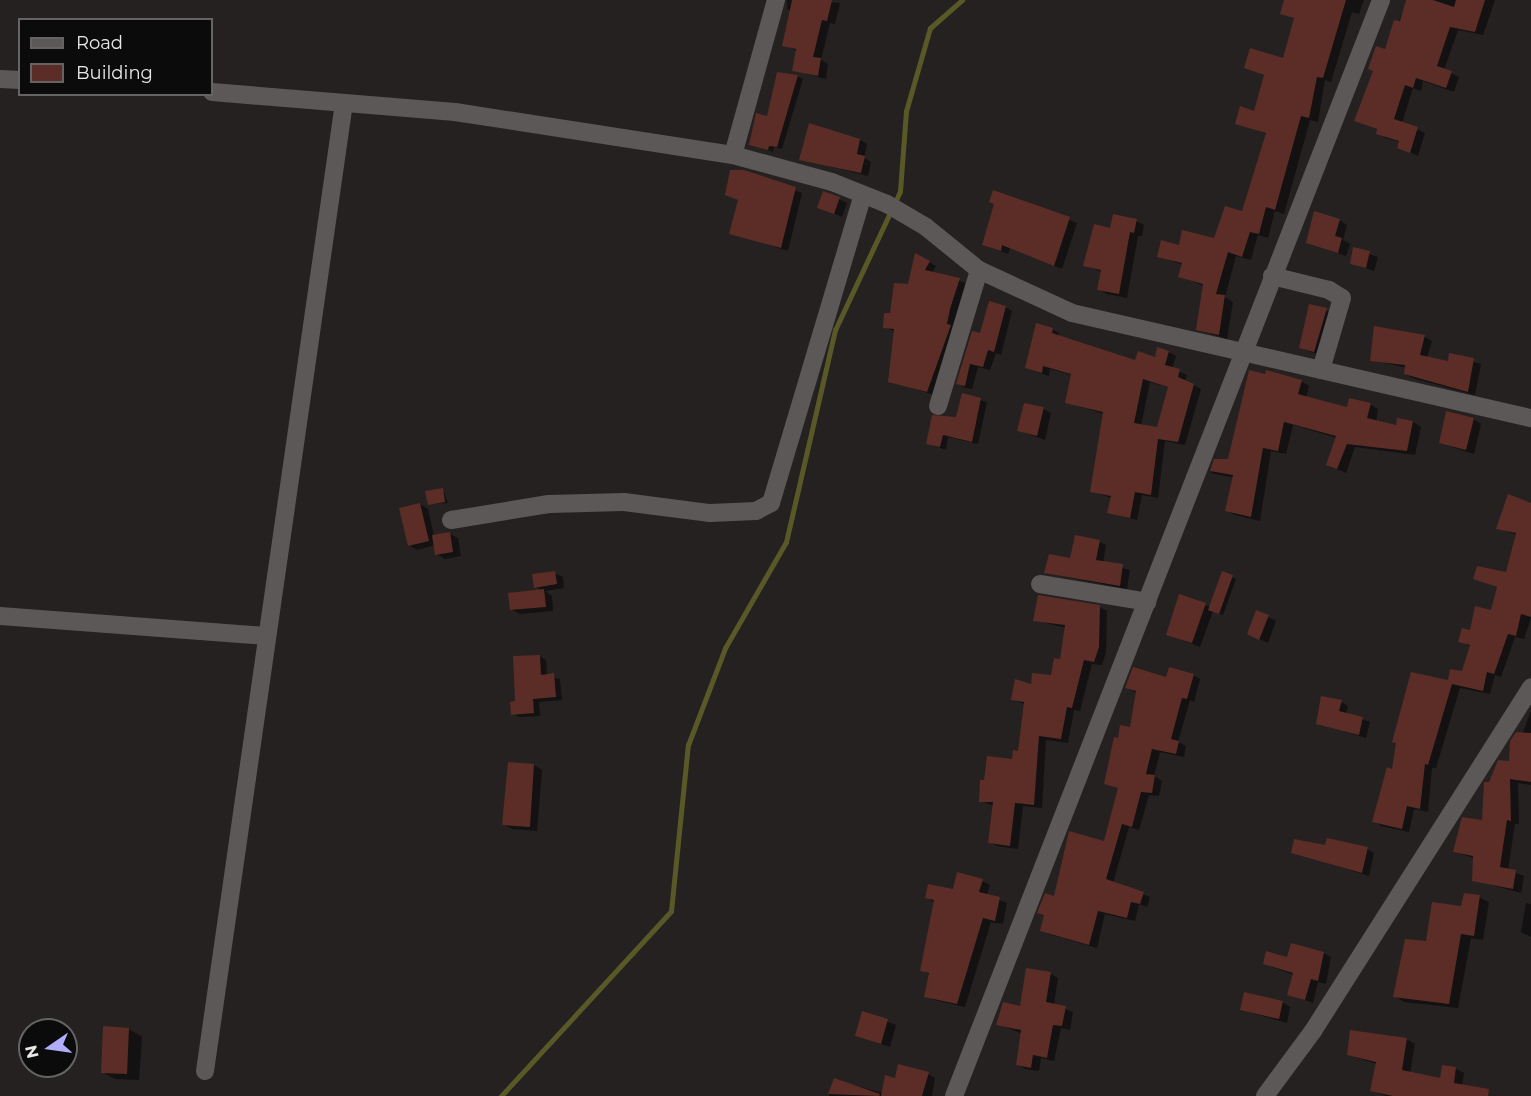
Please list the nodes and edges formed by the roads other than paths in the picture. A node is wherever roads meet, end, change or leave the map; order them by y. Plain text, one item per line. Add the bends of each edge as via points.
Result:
1 (776, 0) edge
2 (1381, 0) edge
3 (0, 79) edge
4 (18, 80) edge
5 (213, 92) edge
6 (344, 103) junction
7 (733, 154) junction
8 (863, 195) junction
9 (979, 270) junction
10 (1272, 276) junction
11 (1242, 353) junction
12 (1320, 370) junction
13 (938, 406) dead end
14 (1531, 418) edge
15 (451, 520) dead end
16 (1040, 584) dead end
17 (1147, 602) junction
18 (0, 616) edge
19 (265, 636) junction
20 (1531, 687) edge
21 (205, 1071) dead end
22 (954, 1096) edge
23 (1265, 1096) edge

1 - 7 street
2 - 10 street
3 - 4 street
5 - 6 street
6 - 7 street via 455,112
6 - 19 street
7 - 8 street via 832,182
8 - 9 street via 926,227
8 - 15 street via 771,503 756,511 710,513 624,502 549,504
9 - 11 street via 1072,313
9 - 13 street
10 - 11 street
10 - 12 street via 1329,290 1341,298
11 - 12 street
11 - 17 street
12 - 14 street
16 - 17 street
17 - 22 street
18 - 19 street
19 - 21 street
20 - 23 street via 1313,1031

